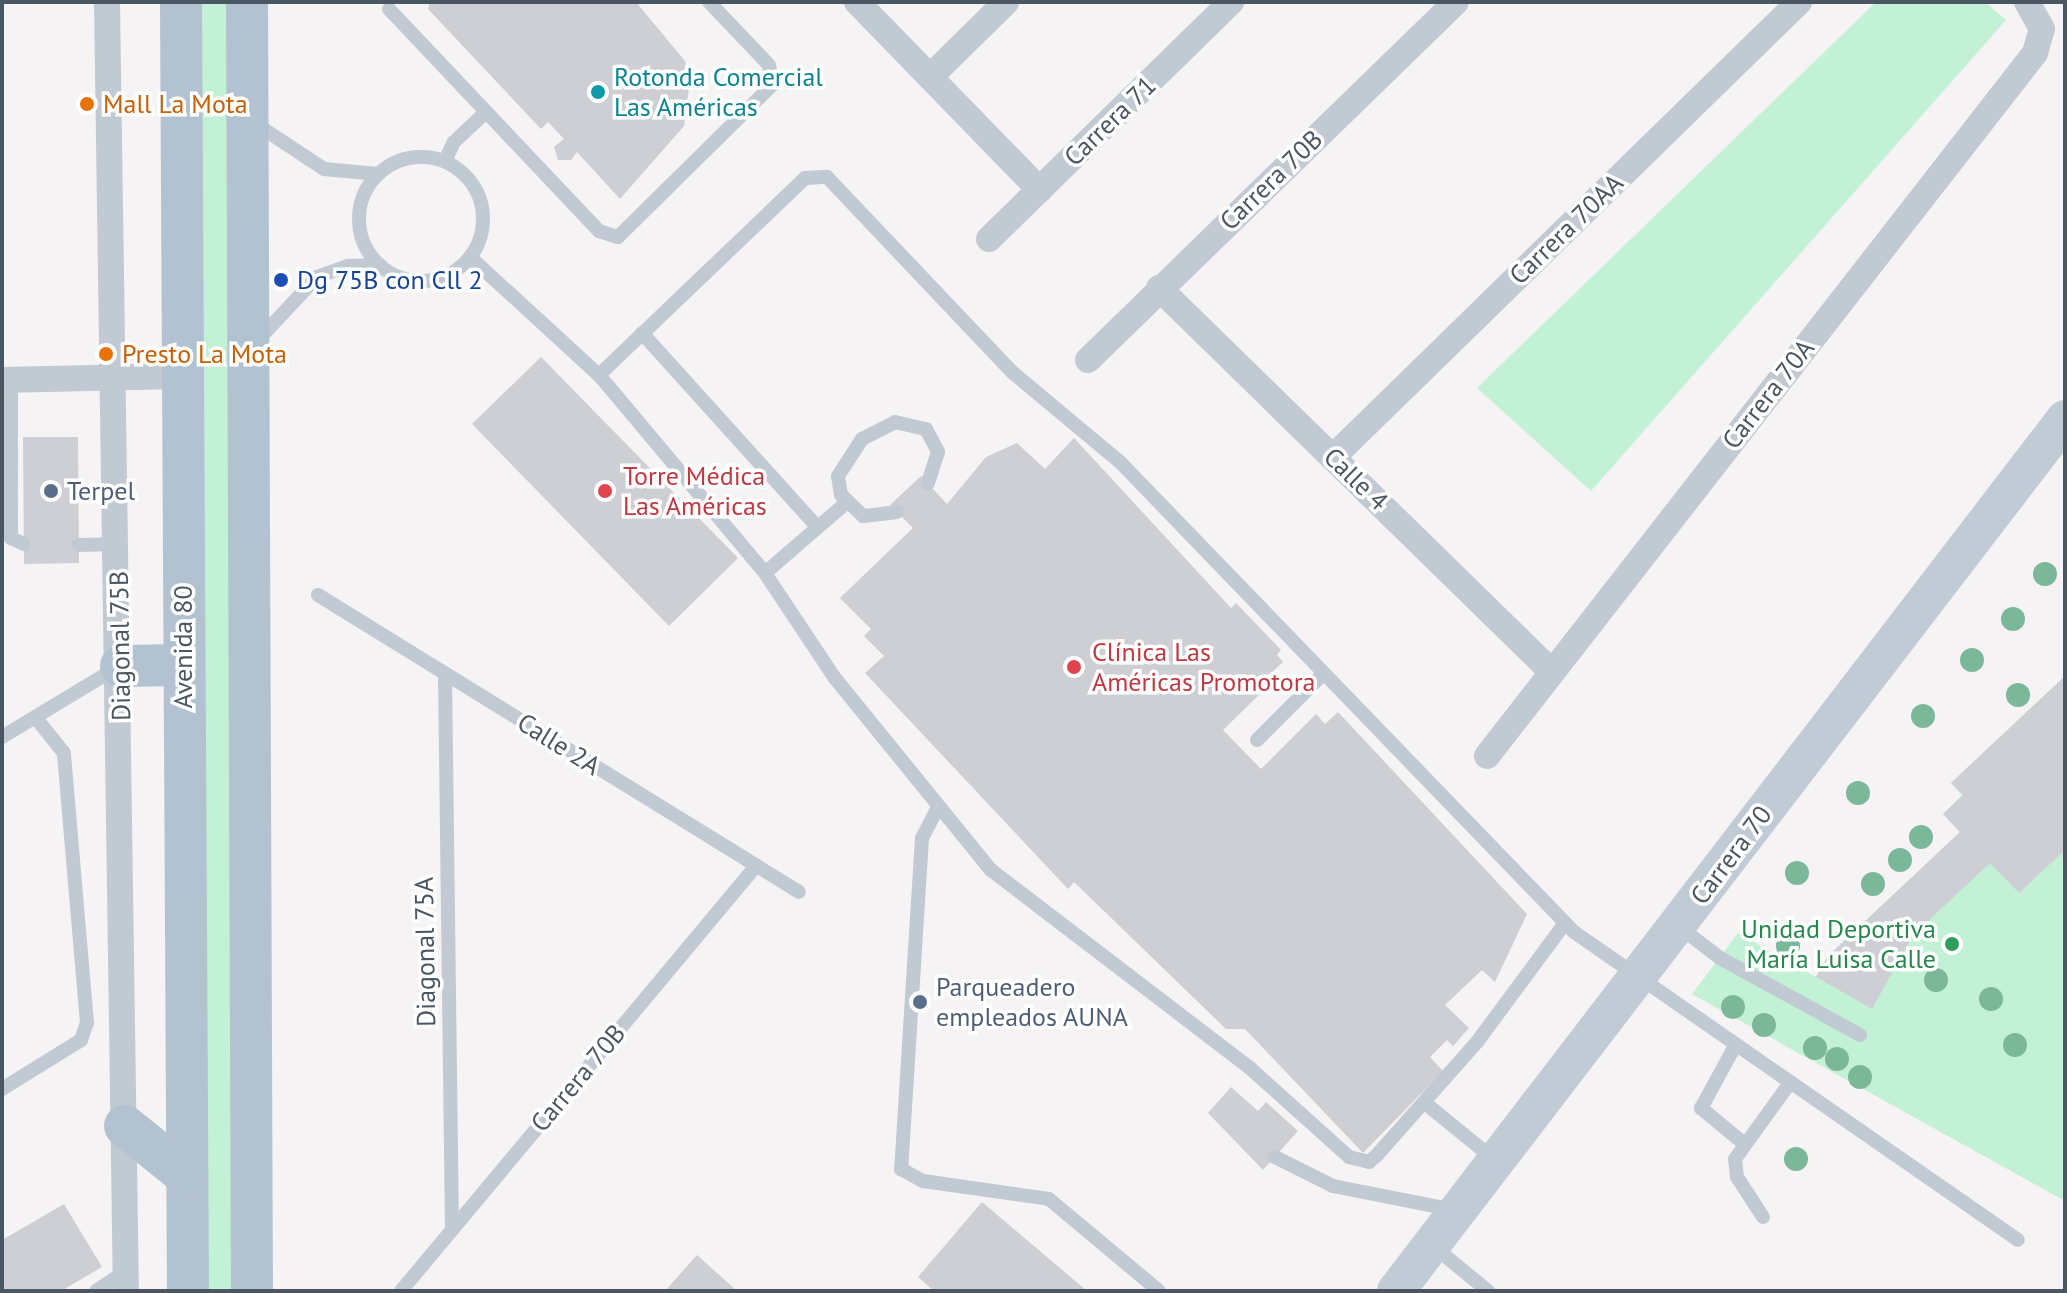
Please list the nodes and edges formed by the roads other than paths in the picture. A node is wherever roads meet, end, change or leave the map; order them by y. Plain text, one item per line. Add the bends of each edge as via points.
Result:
1 (107, 2) edge
2 (181, 2) edge
3 (247, 2) edge
4 (709, 2) edge
5 (857, 2) edge
6 (1006, 2) edge
7 (1231, 2) edge
8 (1456, 2) edge
9 (1799, 2) edge
10 (2027, 2) edge
11 (389, 9) dead end
12 (930, 77) junction
13 (486, 112) junction
14 (248, 119) junction
15 (445, 161) junction
16 (378, 174) junction
17 (1040, 190) junction
18 (989, 239) dead end
19 (470, 257) junction
20 (380, 265) junction
21 (1159, 288) junction
22 (642, 333) junction
23 (249, 349) junction
24 (1088, 360) dead end
25 (599, 375) junction
26 (181, 376) junction
27 (115, 378) junction
28 (7, 380) edge
29 (2065, 419) edge
30 (1334, 456) junction
31 (928, 483) dead end
32 (845, 504) junction
33 (897, 512) dead end
34 (817, 527) junction
35 (24, 544) dead end
36 (118, 544) junction
37 (78, 545) dead end
38 (765, 573) junction
39 (318, 595) dead end
40 (183, 665) junction
41 (121, 666) junction
42 (1552, 672) junction
43 (445, 674) junction
44 (1323, 674) junction
45 (35, 717) junction
46 (2, 737) edge
47 (1257, 740) dead end
48 (1487, 756) dead end
49 (938, 807) junction
50 (756, 866) junction
51 (799, 892) dead end
52 (1565, 923) junction
53 (1677, 925) junction
54 (1636, 977) junction
55 (1860, 1035) dead end
56 (1735, 1046) junction
57 (1789, 1084) junction
58 (2, 1089) edge
59 (1425, 1103) junction
60 (125, 1126) junction
61 (1742, 1142) junction
62 (1275, 1157) dead end
63 (1497, 1161) junction
64 (187, 1176) junction
65 (1459, 1211) junction
66 (1763, 1217) dead end
67 (452, 1230) junction
68 (2018, 1240) dead end
69 (1432, 1246) junction
70 (126, 1281) edge
71 (96, 1291) edge
72 (188, 1291) edge
73 (252, 1291) edge
74 (401, 1291) edge
75 (1159, 1291) edge
76 (1396, 1291) edge
77 (1488, 1291) edge

1 - 27 street, Diagonal 75B
2 - 26 main road, Avenida 80
3 - 14 main road
4 - 13 lane via 769,65 773,84 618,237 599,231
5 - 12 street
6 - 12 street
7 - 17 street, Carrera 71
8 - 21 street, Carrera 70B
9 - 30 street, Carrera 70AA
10 - 42 street, Carrera 70A via 2042,29 2035,53
11 - 13 lane
12 - 17 street
13 - 15 lane via 454,142
14 - 16 lane via 324,169
14 - 23 main road
15 - 16 lane via 409,157
15 - 19 lane via 468,178 482,203 482,232
16 - 20 lane via 360,202 359,219 368,252
17 - 18 street, Carrera 71
19 - 20 lane via 426,281
19 - 25 lane
20 - 23 lane via 348,266 317,277
21 - 24 street, Carrera 70B
21 - 30 street, Calle 4
22 - 25 lane
22 - 34 lane
22 - 44 lane via 805,178 827,177 1012,372 1120,462
23 - 73 main road
25 - 38 lane
26 - 27 street
26 - 40 main road, Avenida 80
27 - 28 street
27 - 36 street, Diagonal 75B
28 - 35 lane via 11,538
29 - 53 main road, Carrera 70
30 - 42 street, Calle 4
31 - 32 lane via 938,462 933,436 917,424 895,422 878,427 850,453 838,476
32 - 33 lane via 876,518
32 - 34 lane
34 - 38 lane
36 - 37 lane
36 - 41 street, Diagonal 75B
38 - 49 lane via 834,677
39 - 43 lane, Calle 2A
40 - 41 main road
40 - 64 main road, Avenida 80
41 - 45 lane
41 - 60 street, Diagonal 75B
42 - 48 street, Carrera 70A
43 - 50 lane, Calle 2A
43 - 67 lane, Diagonal 75A
44 - 47 lane
44 - 52 lane
45 - 46 lane
45 - 58 lane via 64,753 87,1023 81,1040
49 - 59 lane via 1014,890 1251,1069 1349,1157 1369,1162
49 - 75 lane via 922,838 901,1169 923,1181 1049,1199
50 - 51 lane, Calle 2A
50 - 67 lane, Carrera 70B
52 - 54 lane
52 - 59 lane
53 - 54 main road, Carrera 70
53 - 55 lane via 1720,958
54 - 56 lane
54 - 63 main road, Carrera 70
56 - 57 lane
56 - 61 lane via 1701,1108
57 - 61 lane
57 - 68 lane
59 - 63 lane
60 - 64 main road
60 - 70 street, Diagonal 75B
61 - 66 lane via 1737,1177
62 - 65 lane via 1333,1186
63 - 65 main road, Carrera 70
64 - 72 main road, Avenida 80
65 - 69 main road, Carrera 70
67 - 74 lane, Carrera 70B
69 - 76 main road, Carrera 70
69 - 77 lane
70 - 71 lane

